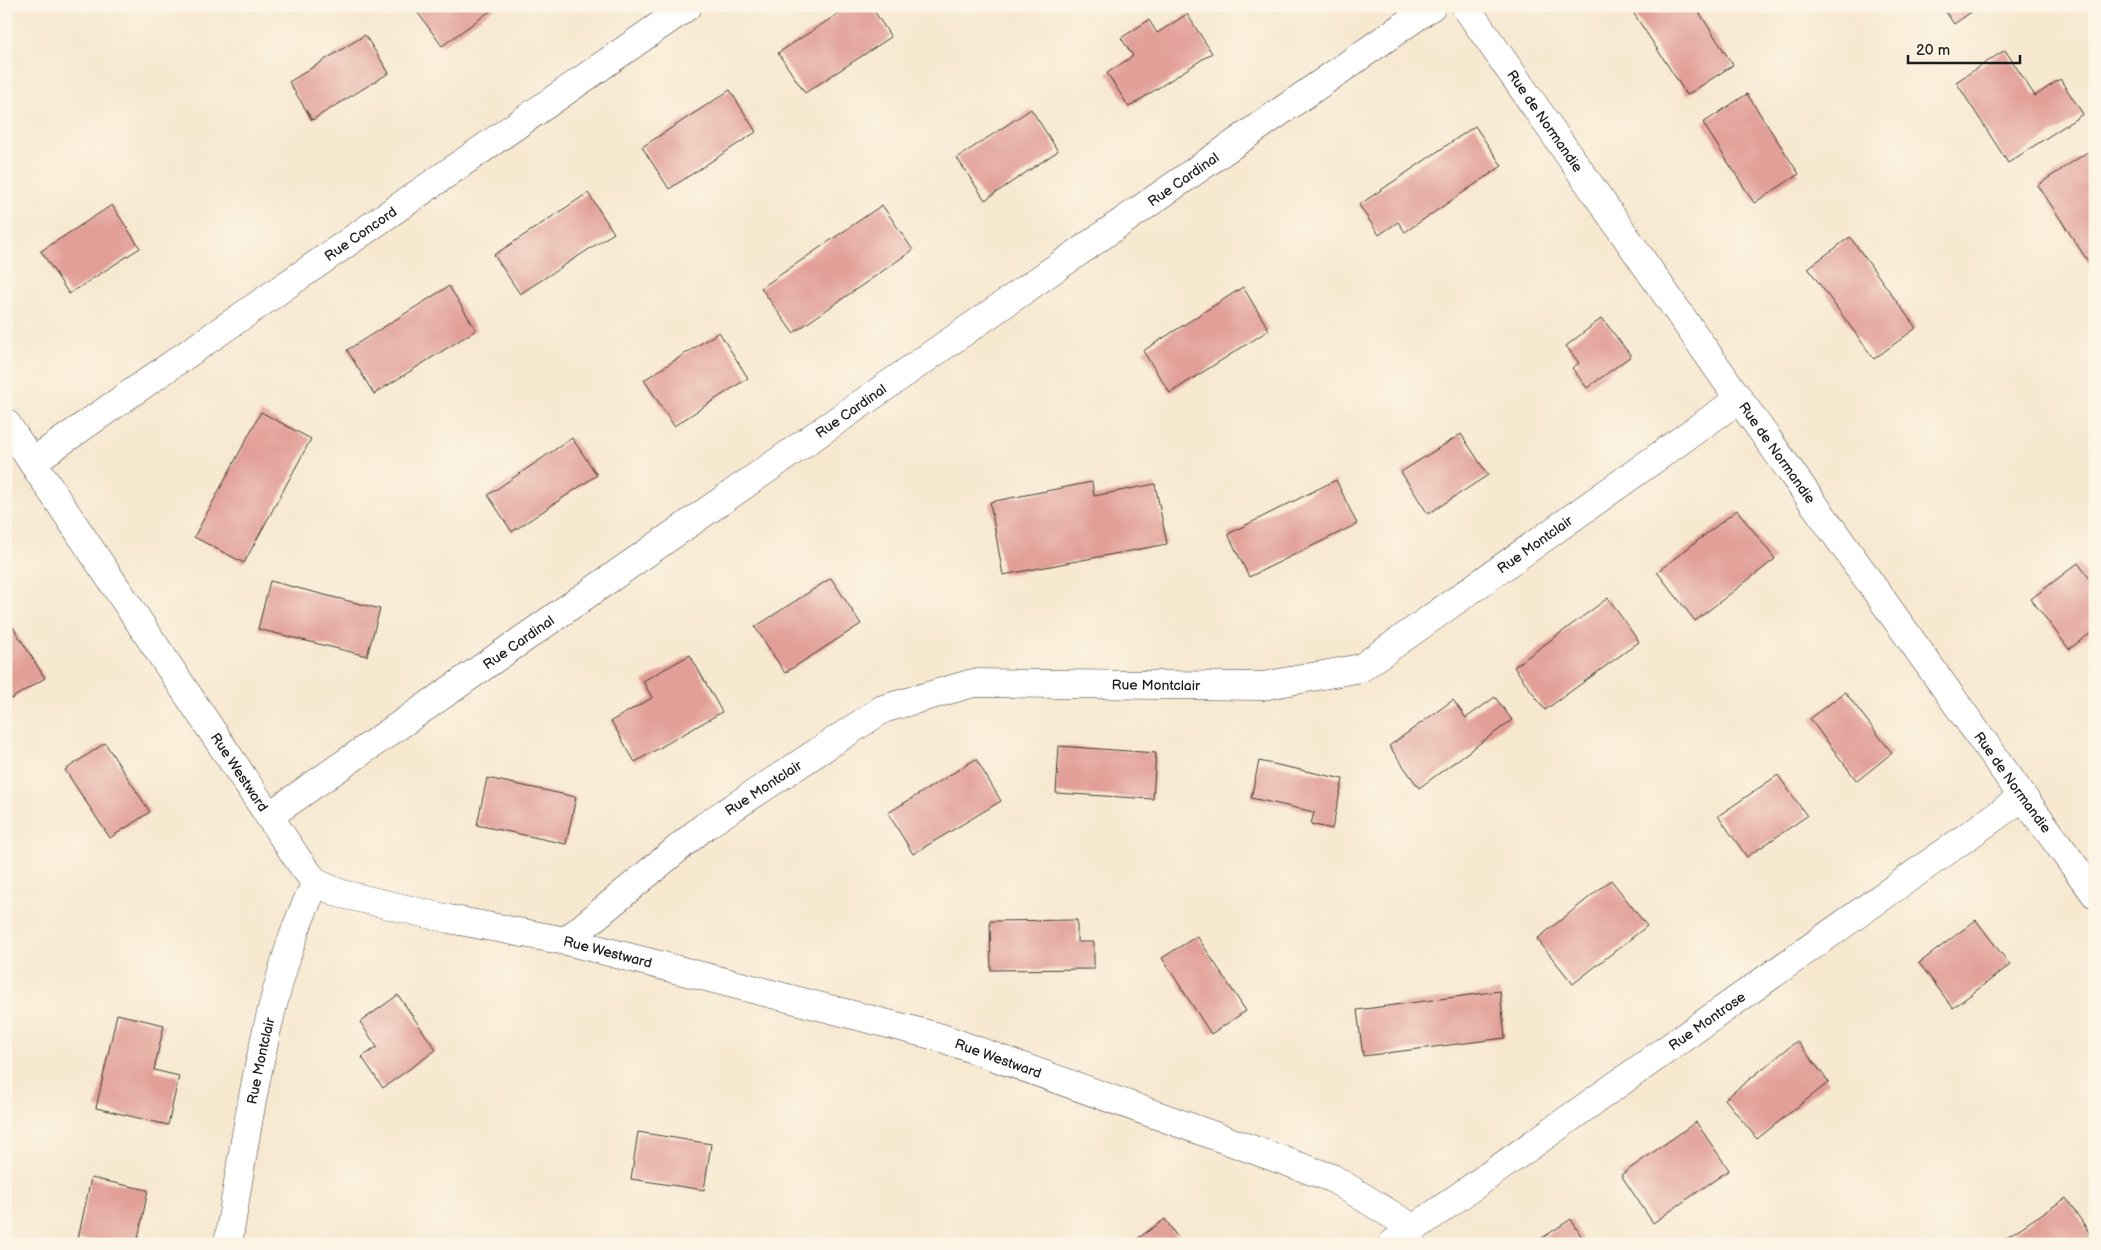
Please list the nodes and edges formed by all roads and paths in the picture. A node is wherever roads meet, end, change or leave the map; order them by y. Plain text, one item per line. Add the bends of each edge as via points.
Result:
1 (688, 6) edge
2 (1432, 6) edge
3 (1465, 6) edge
4 (1739, 399) junction
5 (6, 423) edge
6 (32, 462) junction
7 (2023, 797) junction
8 (269, 816) junction
9 (316, 883) junction
10 (2095, 894) edge
11 (566, 941) junction
12 (1414, 1228) junction
13 (228, 1244) edge
14 (1392, 1244) edge

1 - 6 street, Rue Concord
2 - 8 street, Rue Cardinal
3 - 4 street, Rue de Normandie
4 - 7 street, Rue de Normandie
4 - 11 street, Rue Montclair via 1361,668 1263,686 973,683 882,709 705,826
5 - 6 street, Rue Westward
6 - 8 street, Rue Westward
7 - 10 street, Rue de Normandie
7 - 12 street, Rue Montrose
8 - 9 street, Rue Westward
9 - 11 street, Rue Westward via 342,894 449,919
9 - 13 street, Rue Montclair via 294,933 269,1022
11 - 12 street, Rue Westward via 939,1037 1332,1178
12 - 14 street, Rue Montrose

